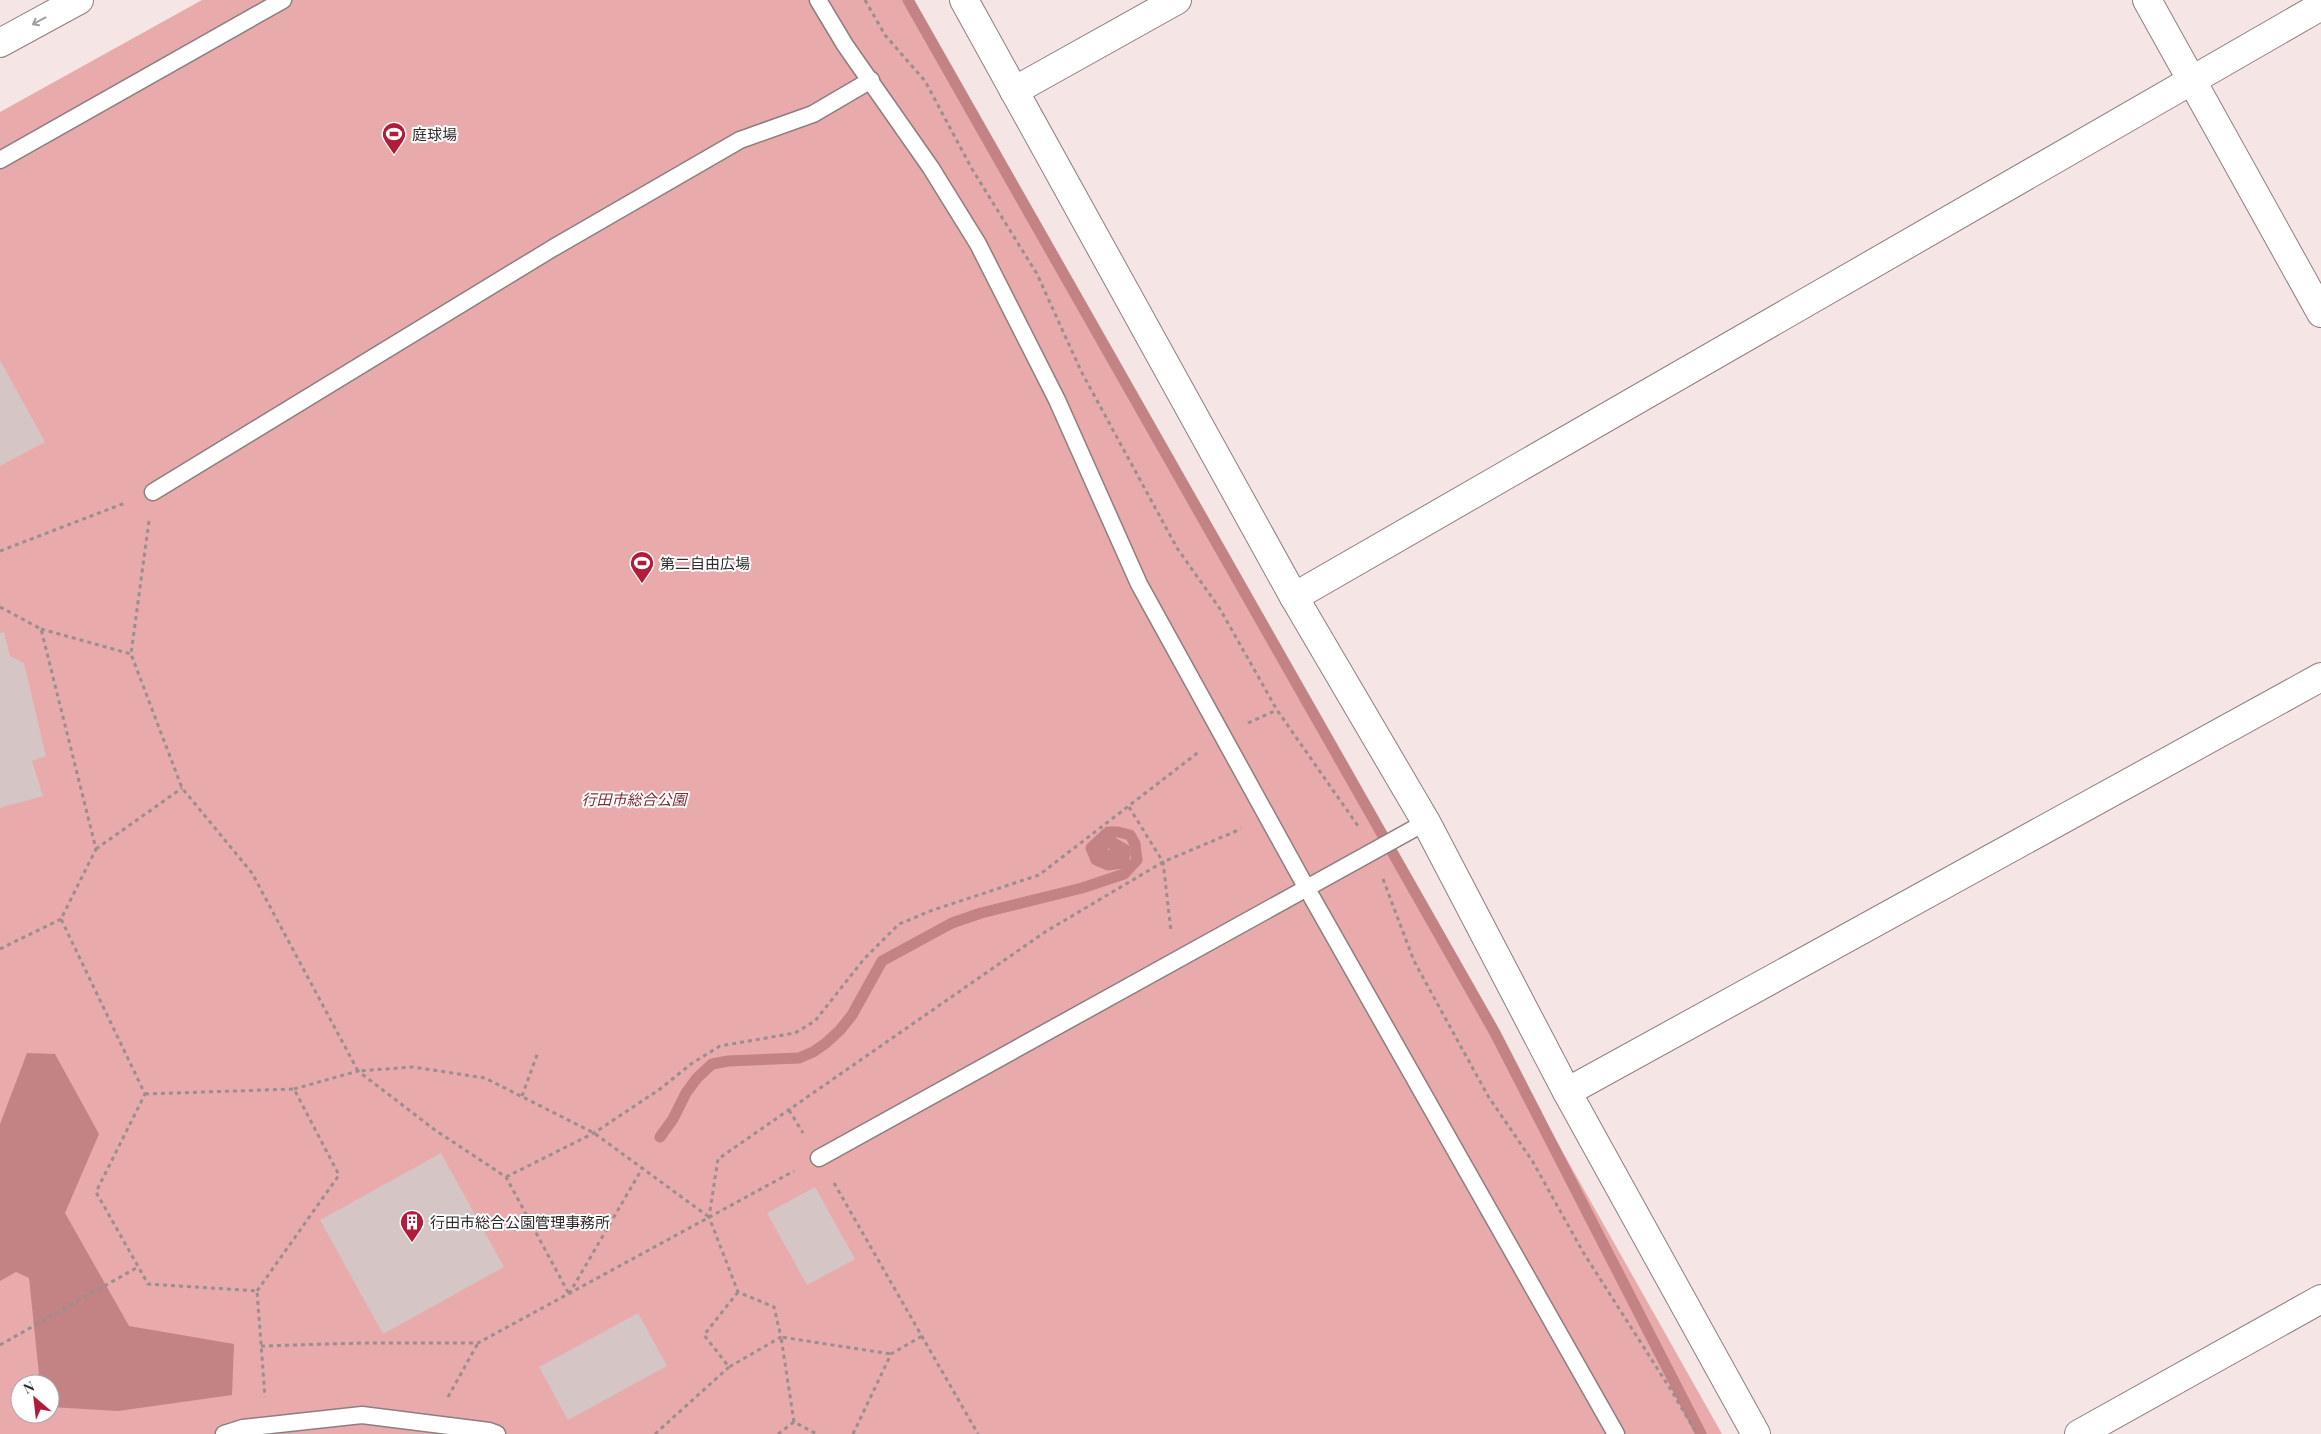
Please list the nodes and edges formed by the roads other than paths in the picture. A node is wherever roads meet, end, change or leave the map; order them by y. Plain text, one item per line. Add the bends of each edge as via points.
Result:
1 (79, 0) edge
2 (283, 0) edge
3 (818, 0) edge
4 (964, 0) edge
5 (1178, 0) edge
6 (2147, 0) edge
7 (2321, 6) edge
8 (0, 43) edge
9 (871, 80) junction
10 (2192, 81) junction
11 (1014, 92) junction
12 (0, 160) edge
13 (2321, 313) edge
14 (153, 492) road end
15 (1294, 597) junction
16 (2321, 677) edge
17 (1426, 822) junction
18 (1306, 887) junction
19 (1567, 1092) junction
20 (819, 1158) road end
21 (2321, 1299) edge
22 (224, 1434) edge
23 (497, 1434) edge
24 (1616, 1434) edge
25 (1756, 1434) edge
26 (2079, 1434) edge

1 -> 8 main road
2 - 12 lane
3 - 9 lane
4 - 11 main road
5 - 11 main road
6 - 10 main road
7 - 10 main road
9 - 14 lane via 813,114 740,140 553,248
9 - 18 lane via 932,168 978,244 1057,400 1139,584
10 - 13 main road
10 - 15 main road
11 - 15 main road
15 - 17 main road
16 - 19 main road
17 - 18 lane
17 - 19 main road
18 - 20 lane
18 - 24 lane
19 - 25 main road
21 - 26 main road
22 - 23 lane via 243,1428 362,1415

